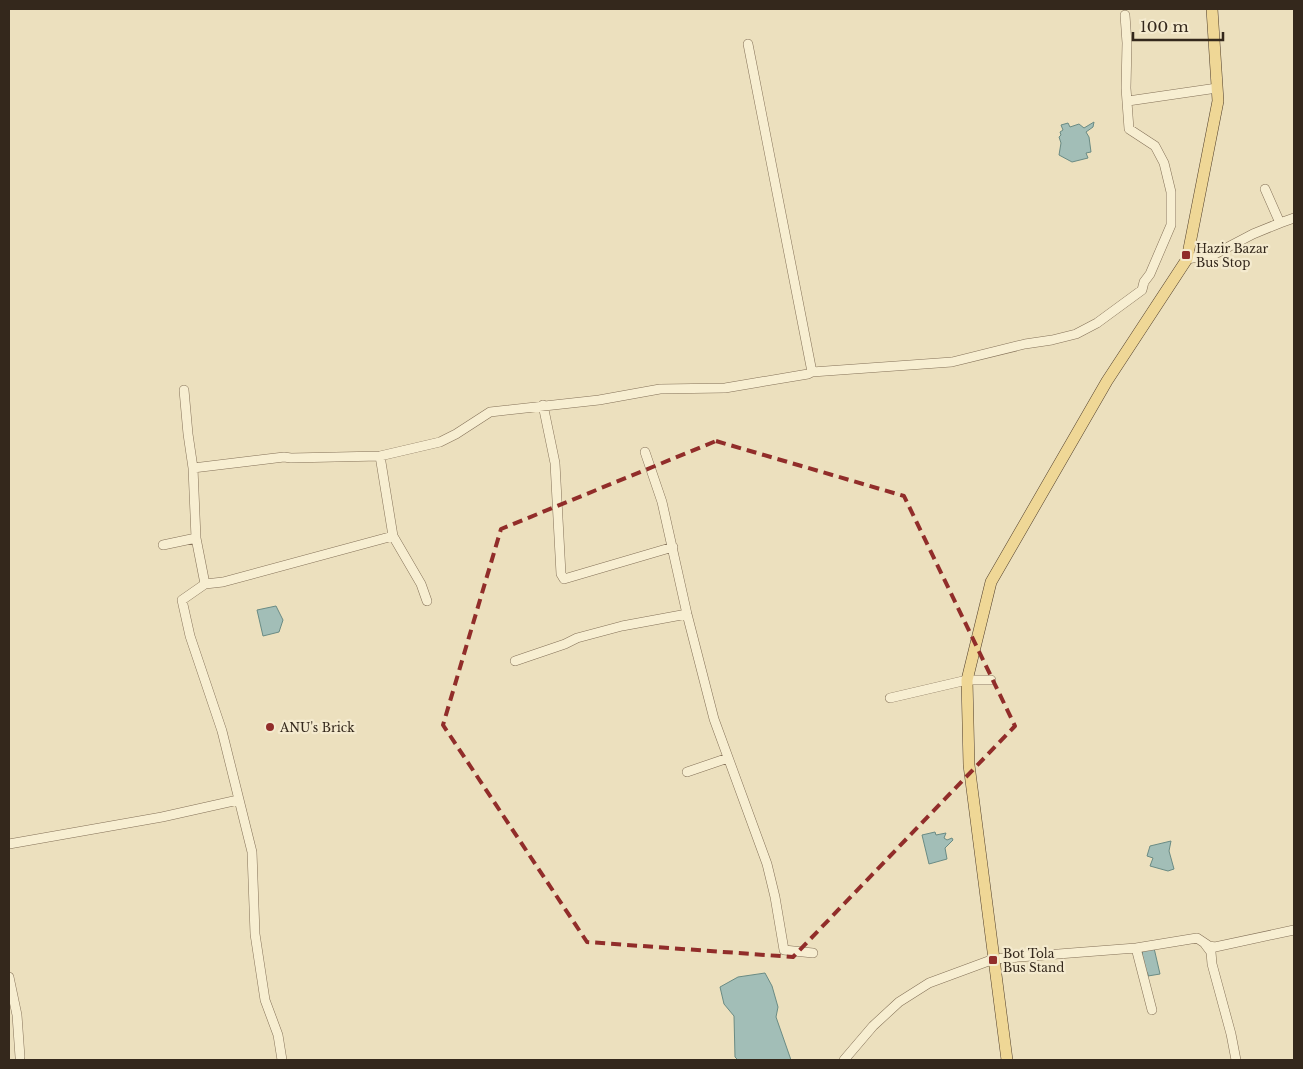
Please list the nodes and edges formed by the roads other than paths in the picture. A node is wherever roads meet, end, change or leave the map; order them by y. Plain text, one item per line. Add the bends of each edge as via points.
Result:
1 (1212, 9) edge
2 (1126, 15) dead end
3 (748, 44) dead end
4 (1217, 88) junction
5 (1128, 102) junction
6 (1265, 189) dead end
7 (1294, 218) edge
8 (1280, 223) junction
9 (1187, 259) junction
10 (812, 372) junction
11 (184, 390) dead end
12 (543, 405) junction
13 (645, 452) dead end
14 (380, 456) junction
15 (193, 468) junction
16 (393, 536) junction
17 (196, 538) junction
18 (163, 545) dead end
19 (673, 547) junction
20 (206, 584) junction
21 (427, 601) dead end
22 (687, 614) junction
23 (515, 661) dead end
24 (967, 680) junction
25 (991, 680) dead end
26 (890, 698) dead end
27 (728, 758) junction
28 (687, 772) dead end
29 (238, 800) junction
30 (9, 844) edge
31 (1294, 930) edge
32 (1205, 944) junction
33 (1136, 948) junction
34 (813, 952) dead end
35 (994, 959) junction
36 (9, 977) edge
37 (1152, 1010) dead end
38 (20, 1057) dead end
39 (282, 1060) edge
40 (844, 1060) edge
41 (1007, 1060) edge
42 (1236, 1060) edge

1 - 4 main road
2 - 5 street
3 - 10 street
4 - 5 street
4 - 9 main road via 1218,101
5 - 10 street via 1129,129 1155,146 1164,163 1171,192 1171,225 1142,290 1097,323 1076,334 1052,340 952,362
6 - 8 street
7 - 8 street
8 - 9 street via 1215,254
9 - 24 main road via 1107,381 991,582
10 - 12 street via 725,388 660,389 599,400
11 - 15 street
12 - 14 street via 490,412 440,442
12 - 19 street via 555,462 561,574 564,579
13 - 19 street
14 - 15 street via 284,457
14 - 16 street
15 - 17 street
16 - 20 street
16 - 21 street via 421,584
17 - 18 street
17 - 20 street
19 - 22 street
20 - 29 street via 182,600 190,636 222,731
22 - 23 street via 577,638
22 - 27 street via 714,719
24 - 25 street
24 - 26 street
24 - 35 main road via 969,765
27 - 28 street
27 - 34 street via 767,864 784,950
29 - 30 street
29 - 39 street via 252,852 255,934 265,1000 278,1035
31 - 32 street via 1221,946
32 - 33 street via 1197,938
32 - 42 street via 1211,952
33 - 35 street
33 - 37 street
35 - 40 street via 929,983 899,1002
35 - 41 main road
36 - 38 street via 17,1015

